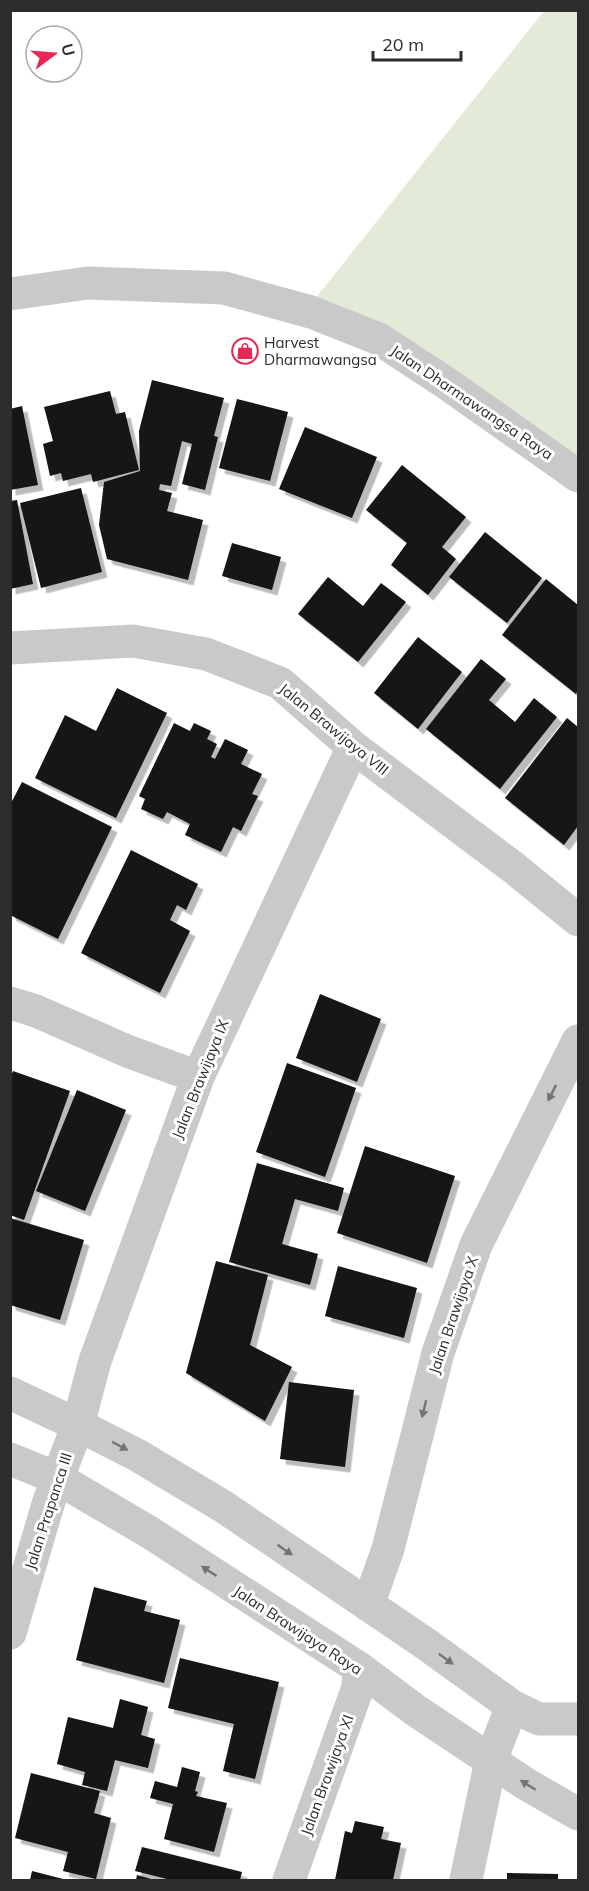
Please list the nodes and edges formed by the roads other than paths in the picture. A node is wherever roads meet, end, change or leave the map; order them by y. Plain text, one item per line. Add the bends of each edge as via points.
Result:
1 (10, 294) edge
2 (579, 476) edge
3 (10, 648) edge
4 (353, 747) junction
5 (579, 920) edge
6 (10, 1003) edge
7 (579, 1041) edge
8 (198, 1077) junction
9 (10, 1393) edge
10 (78, 1425) junction
11 (10, 1459) edge
12 (57, 1478) junction
13 (368, 1605) junction
14 (10, 1633) edge
15 (359, 1668) junction
16 (512, 1706) junction
17 (579, 1719) edge
18 (491, 1760) junction
19 (579, 1814) edge
20 (288, 1881) edge
21 (466, 1881) edge

1 - 2 street, Jalan Dharmawangsa Raya via 88,283 224,288 311,312 379,339
3 - 4 street, Jalan Brawijaya VIII via 133,641 206,654 280,683
4 - 5 street, Jalan Brawijaya VIII
4 - 8 street, Jalan Brawijaya IX
6 - 8 street
7 -> 13 street, Jalan Brawijaya X via 476,1245 438,1353 388,1549
8 - 10 street, Jalan Brawijaya IX via 95,1360
9 - 10 street
10 - 12 street, Jalan Prapanca III
10 -> 13 street via 224,1507
11 - 12 street, Jalan Brawijaya Raya
12 - 14 street, Jalan Prapanca III
15 -> 12 street, Jalan Brawijaya Raya via 149,1532
13 -> 16 street
15 - 18 street, Jalan Brawijaya Raya
15 - 20 street, Jalan Brawijaya XI via 358,1687
16 - 17 street via 539,1719
16 - 18 street
19 -> 18 street, Jalan Brawijaya Raya
18 - 21 street

